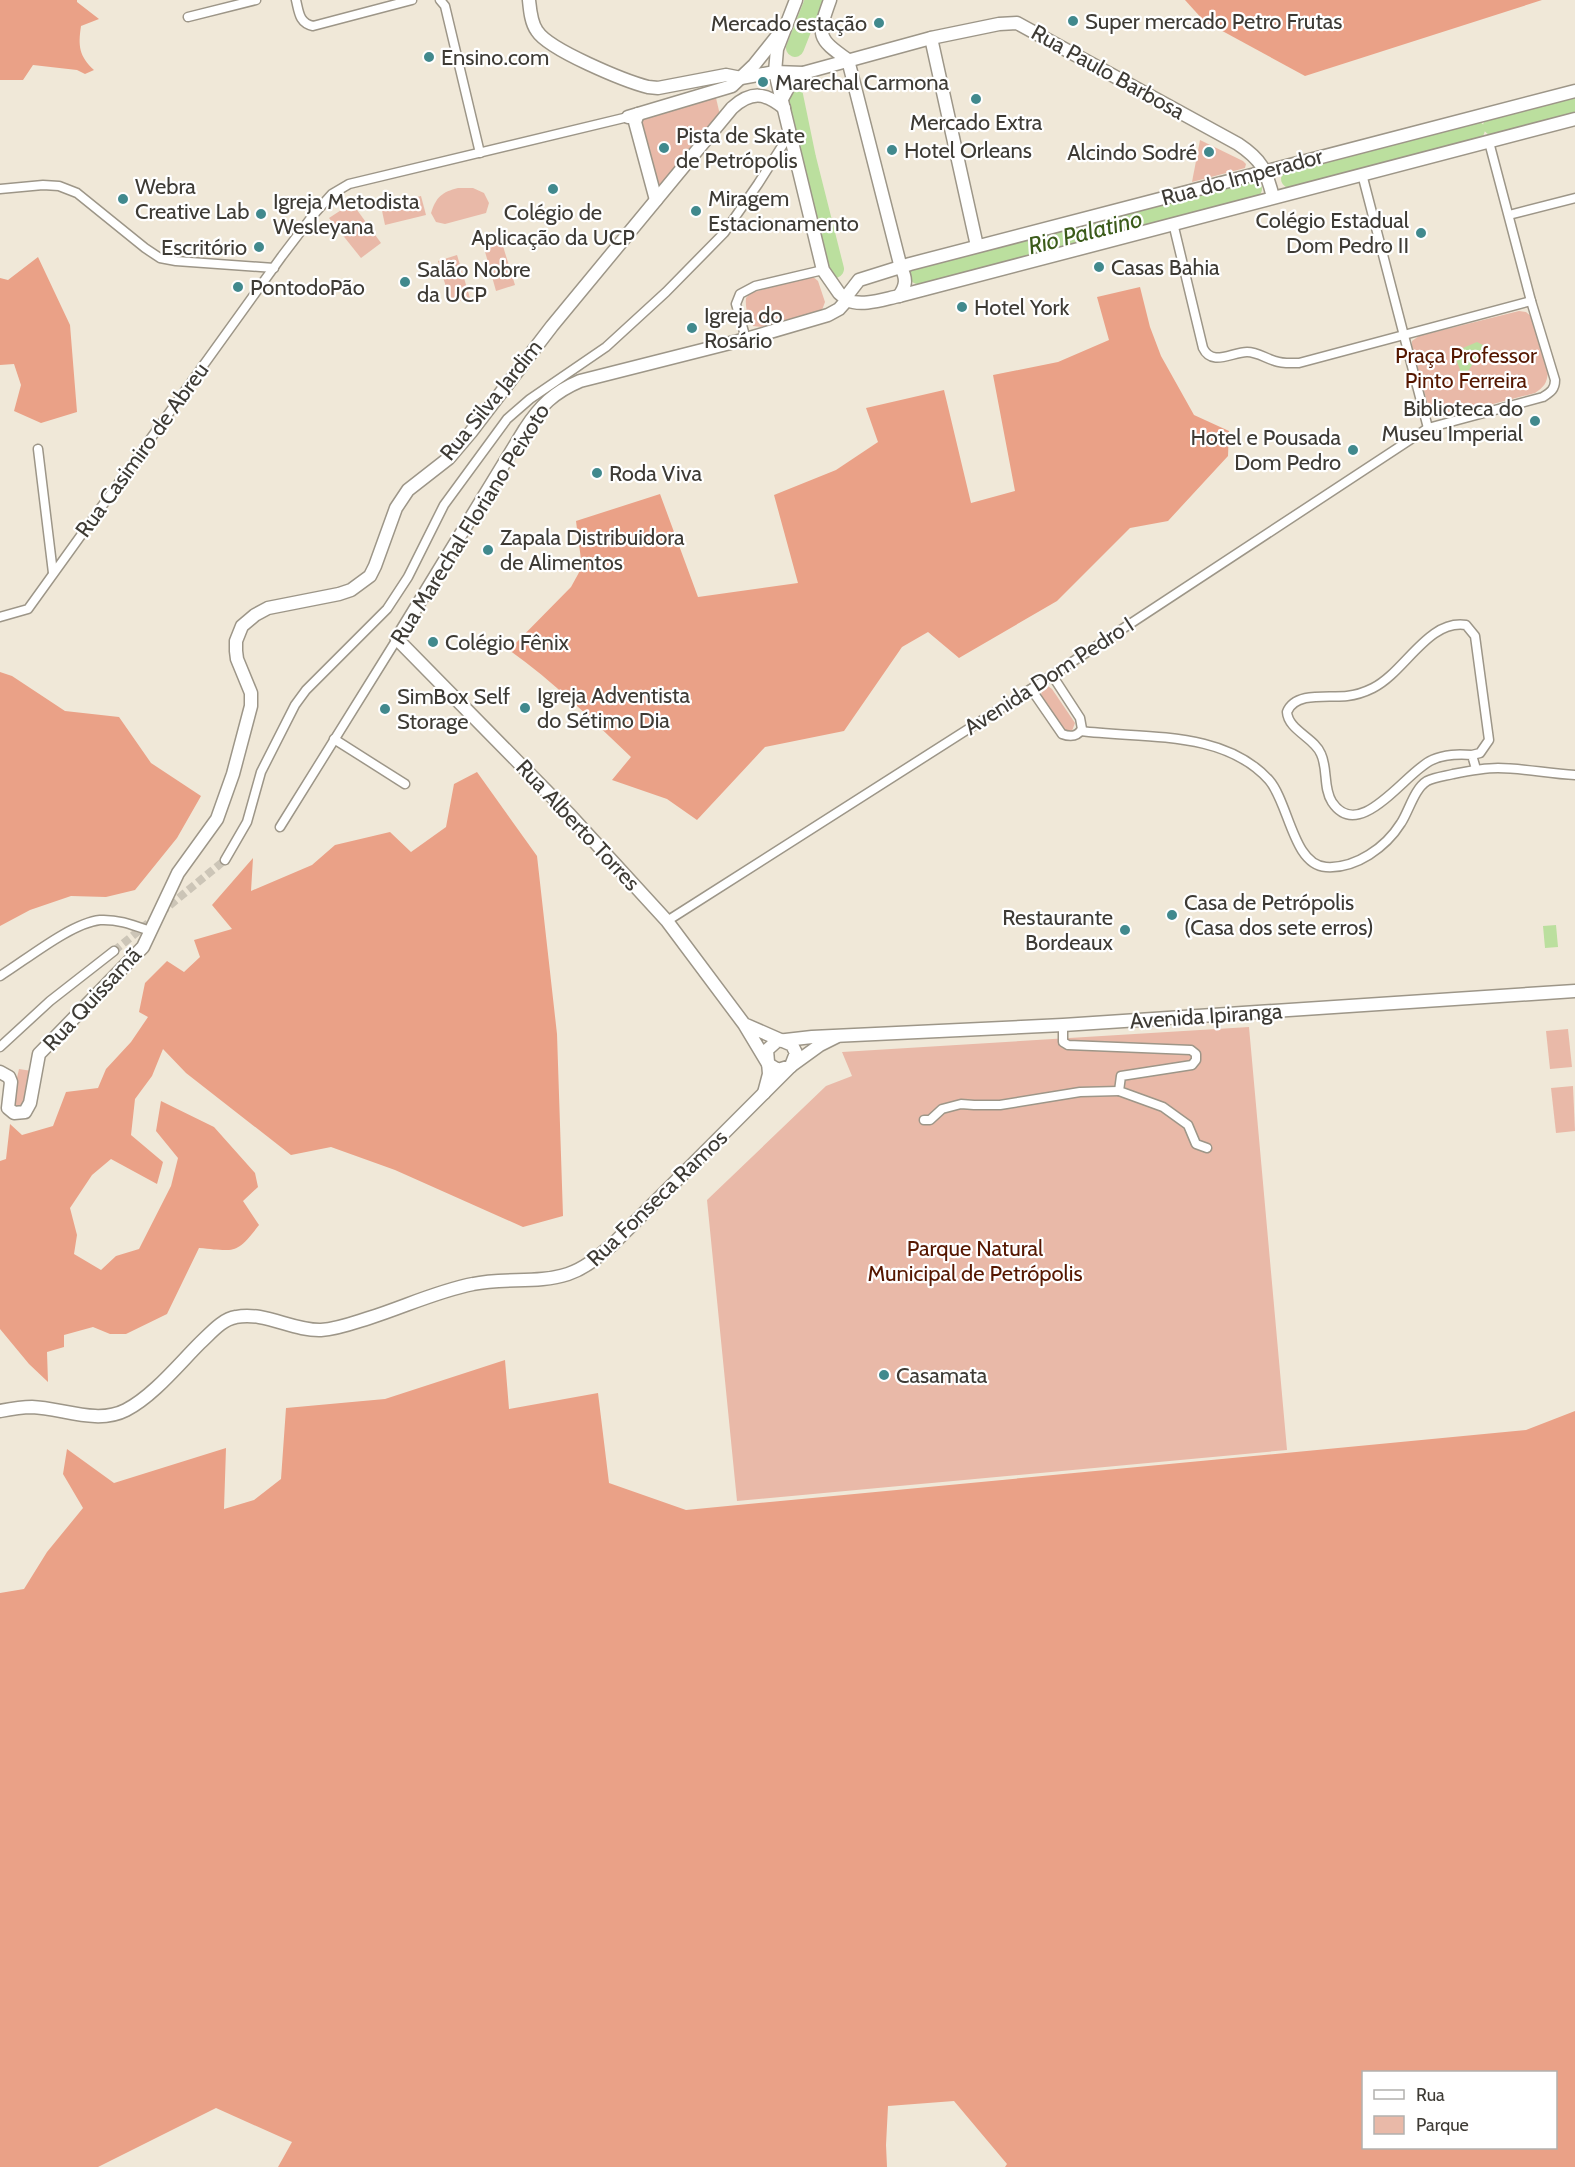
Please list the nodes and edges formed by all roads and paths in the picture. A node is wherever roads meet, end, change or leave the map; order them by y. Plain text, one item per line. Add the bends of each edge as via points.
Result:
1 (256, 0) edge
2 (296, 0) edge
3 (412, 0) edge
4 (440, 0) edge
5 (529, 0) edge
6 (796, 0) edge
7 (830, 0) edge
8 (188, 17) dead end
9 (783, 30) junction
10 (931, 38) junction
11 (848, 60) junction
12 (775, 72) junction
13 (803, 73) junction
14 (741, 78) junction
15 (720, 90) junction
16 (1575, 91) edge
17 (783, 103) junction
18 (736, 104) junction
19 (634, 117) junction
20 (1575, 119) edge
21 (789, 135) junction
22 (1489, 141) junction
23 (480, 153) junction
24 (1266, 171) junction
25 (1362, 174) junction
26 (0, 189) edge
27 (1273, 197) junction
28 (1575, 198) edge
29 (656, 200) junction
30 (1509, 215) junction
31 (1173, 224) junction
32 (977, 246) junction
33 (906, 266) junction
34 (274, 268) junction
35 (824, 270) junction
36 (919, 290) junction
37 (899, 296) junction
38 (847, 300) junction
39 (1532, 301) junction
40 (1404, 335) junction
41 (746, 339) junction
42 (1428, 428) junction
43 (38, 449) dead end
44 (53, 573) junction
45 (0, 617) edge
46 (397, 639) junction
47 (1052, 675) junction
48 (1031, 689) junction
49 (1081, 731) junction
50 (334, 739) junction
51 (1473, 754) junction
52 (1476, 769) junction
53 (1575, 775) edge
54 (405, 784) dead end
55 (280, 827) dead end
56 (225, 860) tunnel mouth
57 (667, 921) junction
58 (150, 931) junction
59 (114, 951) tunnel mouth
60 (0, 976) edge
61 (1575, 991) edge
62 (744, 1024) junction
63 (1063, 1025) junction
64 (836, 1037) junction
65 (782, 1040) junction
66 (0, 1047) edge
67 (768, 1064) junction
68 (791, 1066) junction
69 (0, 1072) edge
70 (1119, 1091) junction
71 (764, 1095) junction
72 (924, 1120) dead end
73 (1207, 1148) dead end
74 (4, 1410) edge
75 (0, 1420) edge

1 - 8 street
2 - 3 street via 304,23 313,26
4 - 23 street via 445,6
5 - 14 main road via 536,30 545,41 640,85 658,88 726,75
6 - 9 main road
7 - 11 main road via 822,35 826,45
9 - 12 main road
9 - 14 main road
10 - 11 main road, Rua Paulo Barbosa
10 - 24 main road, Rua Paulo Barbosa via 999,24 1025,26 1238,144 1254,155
10 - 32 main road
11 - 13 main road, Rua Paulo Barbosa
11 - 33 main road
12 - 13 main road, Rua Paulo Barbosa
12 - 14 main road, Rua Paulo Barbosa
12 - 17 main road
13 - 17 main road via 789,86
14 - 15 main road
14 - 18 main road via 744,93
15 - 18 main road via 731,95
15 - 19 main road
16 - 24 main road, Rua do Imperador
17 - 18 main road via 753,95
17 - 21 main road
18 - 29 main road, Rua Silva Jardim
19 - 23 street, Rua Casimiro de Abreu
19 - 29 main road
20 - 22 main road, Rua do Imperador
21 - 35 main road
21 - 56 street via 724,233 666,292 606,347 530,399 507,420 444,506 387,609 295,705 261,772 247,822
22 - 25 main road, Rua do Imperador
22 - 30 street
23 - 34 street, Rua Casimiro de Abreu via 349,184 332,194 314,214
24 - 27 main road, Rua Paulo Barbosa
24 - 32 main road, Rua do Imperador
25 - 27 main road, Rua do Imperador
25 - 40 street
26 - 34 street via 43,184 77,193 160,258
27 - 31 main road, Rua do Imperador
28 - 30 street
29 - 58 main road, Rua Silva Jardim via 471,432 448,458 408,490 396,508 370,576 339,594 268,609 242,626 236,642 237,659 252,700 233,774 217,819 178,873
30 - 39 street
31 - 36 main road, Rua do Imperador
31 - 40 street via 1208,356 1245,352 1299,363
32 - 33 main road, Rua do Imperador
33 - 36 main road
33 - 37 main road via 906,284
33 - 38 main road, Rua do Imperador via 859,280
34 - 44 street, Rua Casimiro de Abreu
35 - 38 main road
35 - 41 street via 755,286 740,294 736,304
36 - 37 main road, Rua do Imperador
37 - 38 main road, Rua do Imperador via 868,302
38 - 41 main road, Rua Marechal Floriano Peixoto via 828,315
39 - 40 street
39 - 42 street via 1555,380 1553,389 1543,396
40 - 42 street
41 - 46 main road, Rua Marechal Floriano Peixoto via 580,381 551,396 525,429
42 - 47 street, Avenida Dom Pedro I
43 - 44 street
44 - 45 street, Rua Casimiro de Abreu via 28,609
46 - 50 street, Rua Marechal Floriano Peixoto
46 - 57 main road, Rua Alberto Torres via 570,815
47 - 48 street, Avenida Dom Pedro I
47 - 49 street via 1080,718
48 - 49 street via 1062,734 1074,736
48 - 57 street, Avenida Dom Pedro I
49 - 52 street via 1180,739 1211,746 1251,764 1270,781 1299,846 1320,867 1342,867 1382,845 1400,825 1425,782
50 - 54 street
50 - 55 street, Rua Marechal Floriano Peixoto
51 - 51 street via 1450,754 1431,760 1383,802 1368,812 1351,815 1331,801 1321,752 1291,722 1287,712 1293,704 1309,698 1345,696 1376,687 1439,630 1466,625 1475,636 1489,740 1480,753
51 - 52 street
52 - 53 street
57 - 62 main road, Rua Alberto Torres
58 - 60 street via 123,921 100,920 80,925
58 - 69 main road, Rua Quissamã via 143,948 39,1054 25,1112 14,1113 8,1108 11,1082
59 - 66 street via 58,994
61 - 63 main road, Avenida Ipiranga
62 - 65 main road
62 - 67 main road, Rua Alberto Torres
63 - 64 main road, Avenida Ipiranga
63 - 70 street via 1063,1042 1068,1045 1183,1048 1196,1054 1192,1065 1122,1076
64 - 65 main road, Avenida Ipiranga
64 - 68 main road, Avenida Ipiranga
65 - 67 main road via 769,1046
65 - 68 main road via 794,1049
67 - 68 main road via 778,1070
67 - 71 main road
68 - 71 main road, Rua Fonseca Ramos
70 - 72 street via 1080,1092 1000,1105 961,1104
70 - 73 street via 1163,1107 1188,1125 1196,1144
71 - 74 main road, Rua Fonseca Ramos via 613,1244 581,1269 548,1278 475,1283 342,1327 320,1330 247,1315 233,1317 207,1336 144,1398 114,1415 32,1407
74 - 75 street

